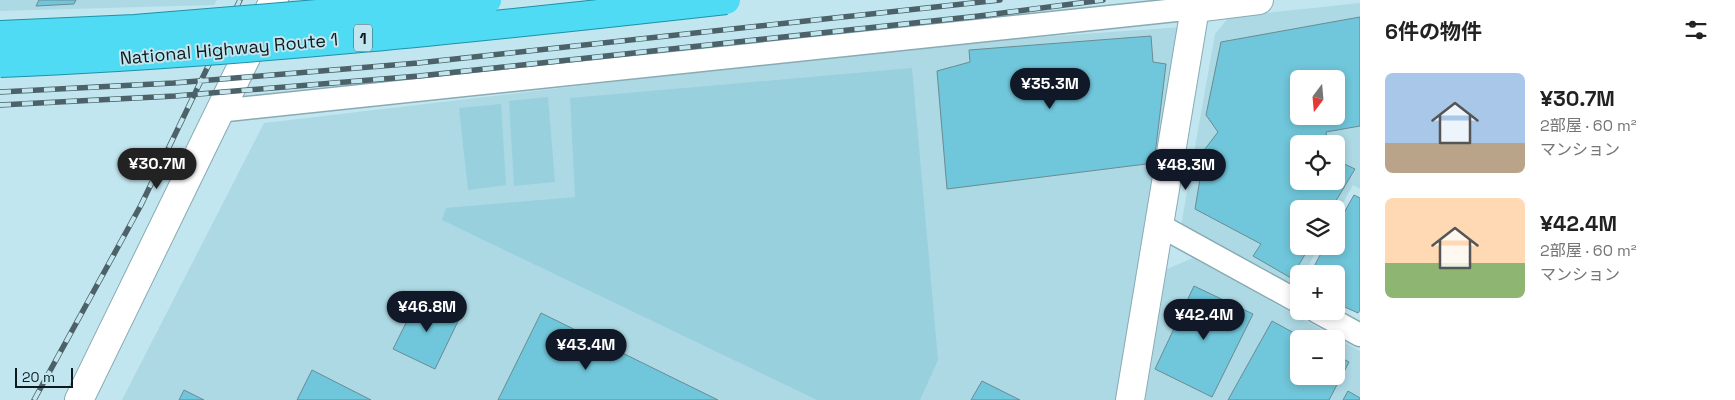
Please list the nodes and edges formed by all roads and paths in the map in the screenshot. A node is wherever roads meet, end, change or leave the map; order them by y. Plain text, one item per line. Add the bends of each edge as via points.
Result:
1 (274, 0) edge
2 (487, 0) edge
3 (726, 0) edge
4 (1259, 0) edge
5 (1195, 8) junction
6 (0, 35) edge
7 (0, 63) edge
8 (218, 111) junction
9 (1159, 225) junction
10 (1290, 297) edge
11 (1332, 320) edge
12 (1360, 336) edge
13 (79, 400) edge
14 (1130, 400) edge

1 - 8 street
2 - 6 highway, National Highway Route 1 / 1, bridge via 165,27
3 - 7 highway, National Highway Route 1 / 1, bridge via 308,44 122,58
4 - 5 street
5 - 8 street
5 - 9 street
8 - 13 street
9 - 10 street
9 - 14 street
11 - 12 street

